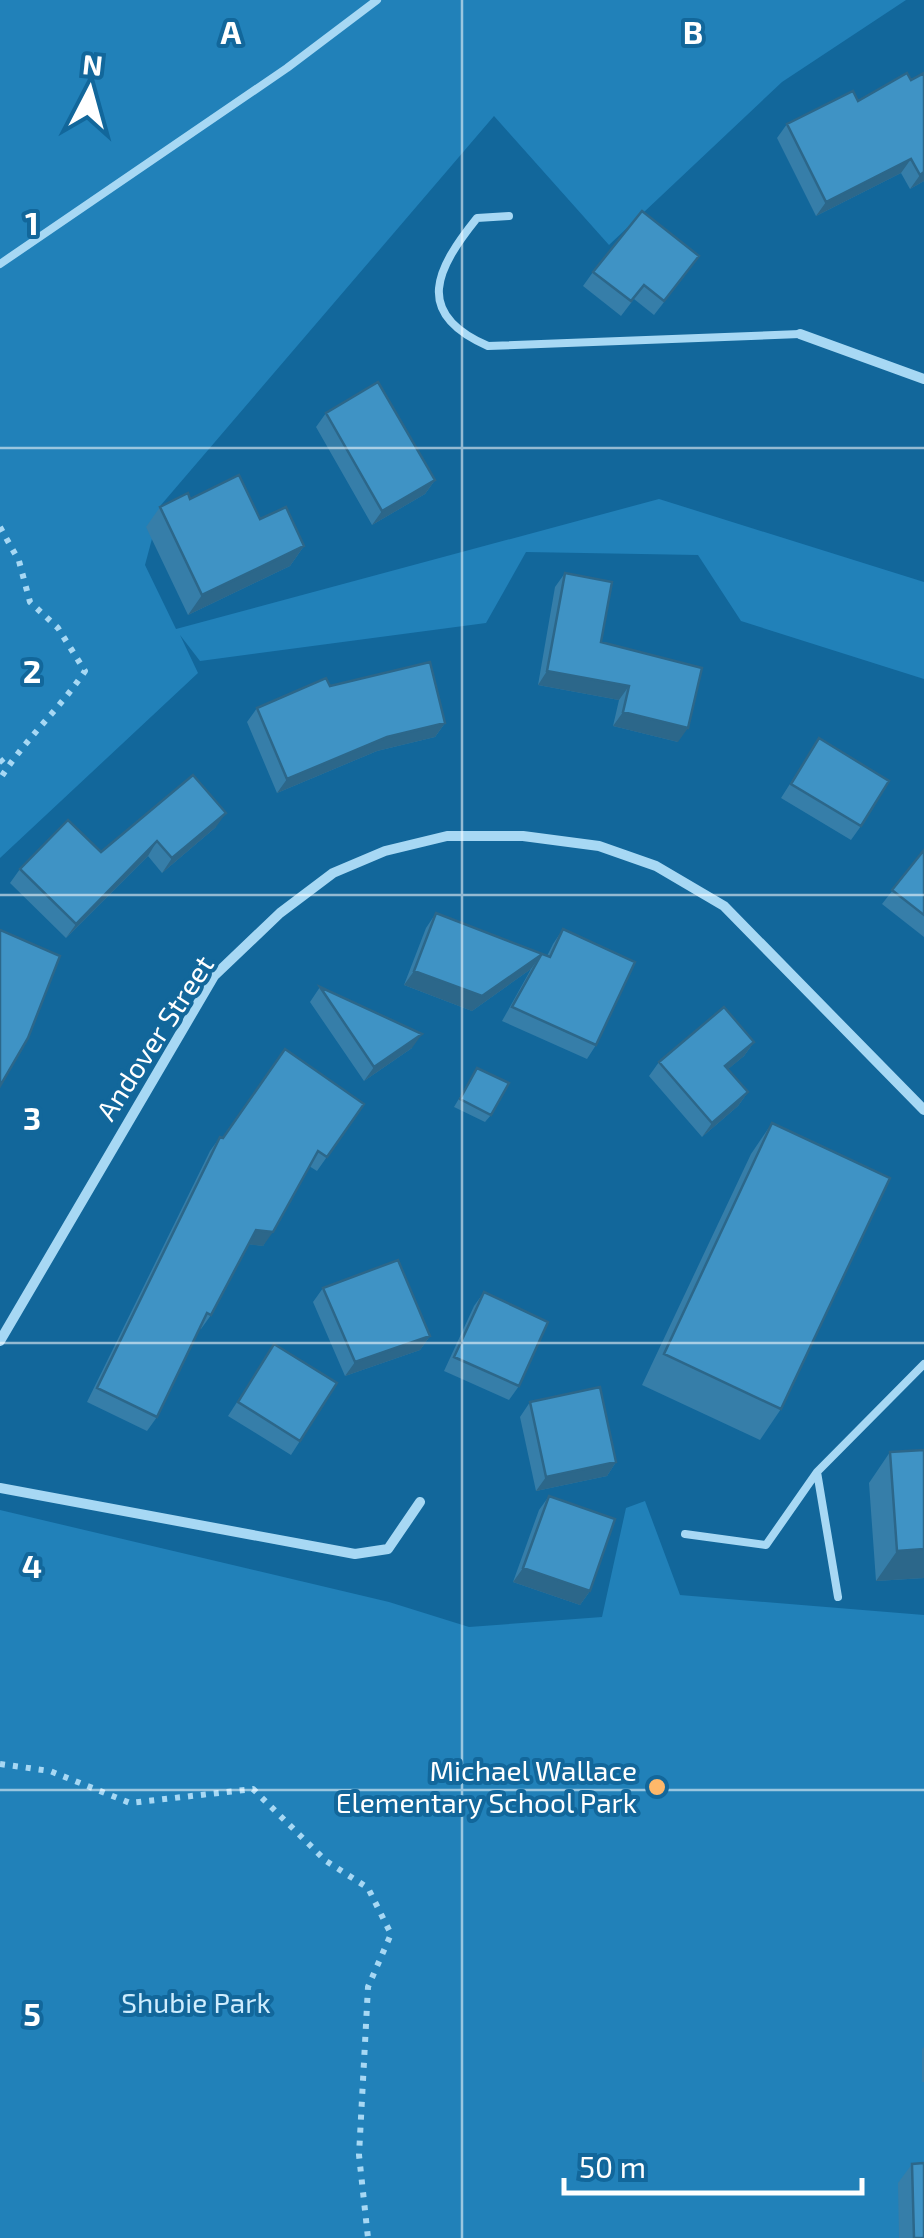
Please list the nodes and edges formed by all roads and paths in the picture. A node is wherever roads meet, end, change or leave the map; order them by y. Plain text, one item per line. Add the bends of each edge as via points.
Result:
1 (376, 0) edge
2 (509, 216) dead end
3 (0, 264) edge
4 (800, 334) joint
5 (924, 379) edge
6 (0, 528) edge
7 (0, 759) edge
8 (8, 767) junction
9 (0, 779) edge
10 (924, 1110) edge
11 (0, 1341) edge
12 (924, 1364) edge
13 (817, 1472) junction
14 (0, 1488) edge
15 (420, 1502) dead end
16 (684, 1534) dead end
17 (838, 1596) dead end
18 (0, 1764) edge
19 (368, 2238) edge

1 - 3 lane
2 - 4 lane via 477,218 446,257 436,286 443,313 461,335 488,346
4 - 5 street
6 - 8 path via 19,560 30,602 58,628 85,671
7 - 8 path
8 - 9 path
10 - 11 street, Andover Street via 724,906 656,866 600,846 523,836 448,836 385,851 333,873 214,976
12 - 13 lane
13 - 16 lane via 766,1544
13 - 17 lane
14 - 15 street via 356,1554 388,1549
18 - 19 path via 50,1771 130,1802 253,1789 326,1861 368,1888 391,1934 368,1986 360,2155

